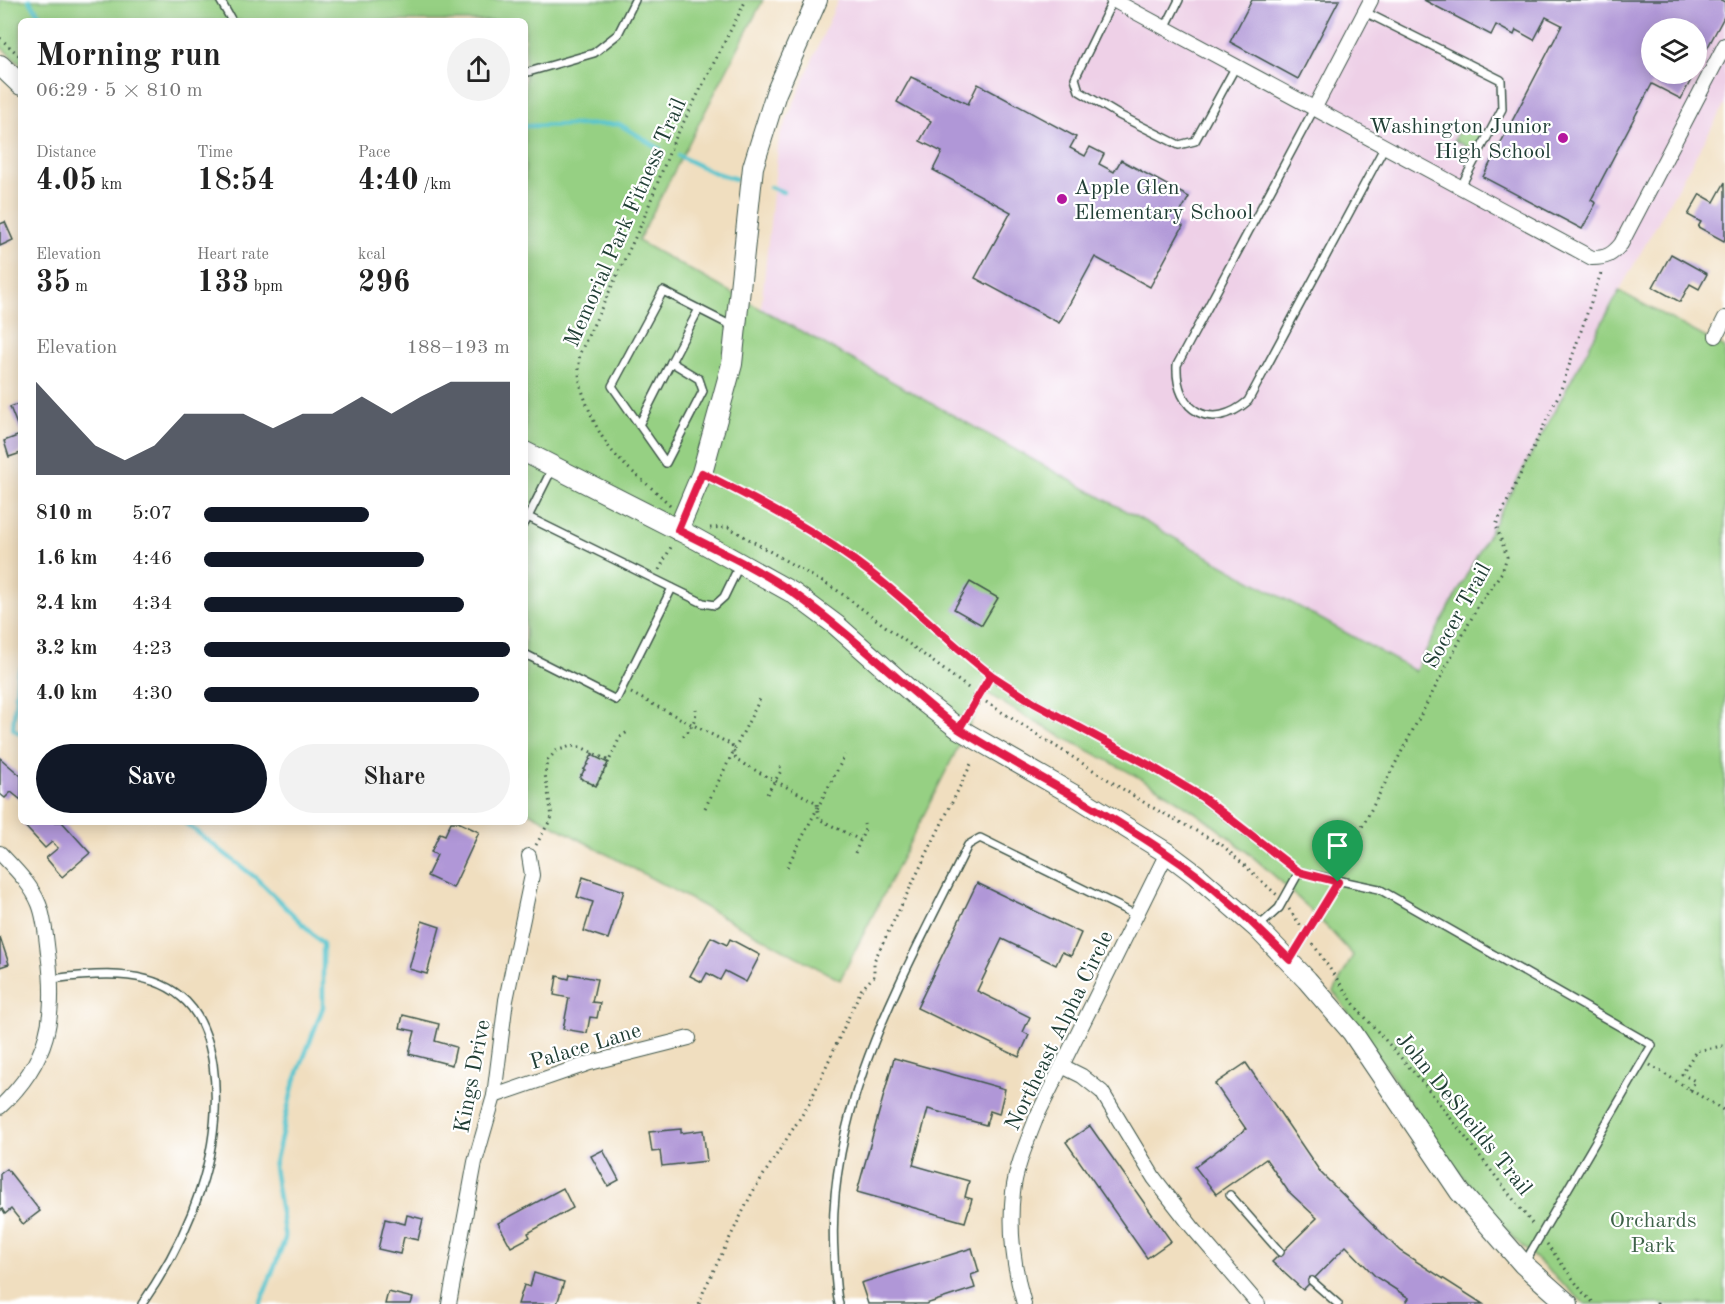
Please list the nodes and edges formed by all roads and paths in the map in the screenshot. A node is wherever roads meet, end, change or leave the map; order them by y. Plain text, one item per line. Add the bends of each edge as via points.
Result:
1 (220, 0) edge
2 (635, 0) edge
3 (746, 0) edge
4 (817, 0) edge
5 (1113, 0) edge
6 (1179, 0) edge
7 (1368, 6) edge
8 (230, 18) edge
9 (1165, 28) junction
10 (0, 38) edge
11 (1725, 45) edge
12 (18, 54) edge
13 (0, 65) edge
14 (1236, 66) junction
15 (528, 72) edge
16 (18, 82) edge
17 (1314, 109) junction
18 (1385, 146) junction
19 (1461, 188) junction
20 (1606, 257) junction
21 (699, 309) junction
22 (1725, 318) edge
23 (736, 328) junction
24 (1716, 336) dead end
25 (671, 362) junction
26 (639, 425) junction
27 (528, 454) edge
28 (553, 466) junction
29 (702, 473) junction
30 (671, 506) dead end
31 (528, 516) edge
32 (528, 521) edge
33 (701, 524) dead end
34 (675, 537) junction
35 (741, 563) junction
36 (654, 579) junction
37 (672, 588) junction
38 (528, 656) edge
39 (991, 675) junction
40 (622, 688) junction
41 (975, 693) dead end
42 (761, 697) dead end
43 (987, 702) dead end
44 (698, 712) dead end
45 (692, 724) junction
46 (959, 729) junction
47 (629, 731) dead end
48 (686, 736) dead end
49 (734, 752) junction
50 (593, 753) junction
51 (845, 754) dead end
52 (609, 761) junction
53 (971, 764) dead end
54 (780, 766) dead end
55 (775, 782) junction
56 (769, 794) dead end
57 (705, 808) dead end
58 (818, 810) junction
59 (866, 827) dead end
60 (860, 840) junction
61 (853, 851) dead end
62 (0, 853) edge
63 (1167, 853) junction
64 (529, 856) joint
65 (787, 867) dead end
66 (1299, 872) junction
67 (1338, 882) junction
68 (1275, 894) dead end
69 (1288, 908) dead end
70 (1136, 915) junction
71 (1257, 928) junction
72 (1302, 928) dead end
73 (1312, 942) dead end
74 (1290, 960) junction
75 (52, 978) junction
76 (689, 1038) dead end
77 (1725, 1048) edge
78 (1644, 1060) junction
79 (1062, 1066) junction
80 (1690, 1090) junction
81 (494, 1096) junction
82 (0, 1107) edge
83 (1725, 1111) edge
84 (1230, 1195) dead end
85 (1540, 1235) junction
86 (1280, 1252) dead end
87 (1523, 1264) junction
88 (1312, 1281) dead end
89 (142, 1304) edge
90 (449, 1304) edge
91 (699, 1304) edge
92 (839, 1304) edge
93 (1024, 1304) edge
94 (1258, 1304) edge
95 (1338, 1304) edge
96 (1568, 1304) edge
97 (1595, 1304) edge

1 - 8 lane
2 - 15 lane via 618,34 594,53
3 - 30 path, Memorial Park Fitness Trail via 673,143 642,223 580,353 577,376 598,432 621,463
4 - 23 street via 776,93 753,167
5 - 9 street
5 - 14 lane via 1076,78 1079,91 1119,116 1179,145 1195,141
6 - 9 lane
7 - 17 street
7 - 19 lane via 1501,80 1502,109
9 - 14 street
10 - 12 path
11 - 20 street via 1621,244
13 - 16 street
14 - 17 street
17 - 18 street
17 - 18 lane via 1177,365 1176,382 1182,399 1198,412 1215,416 1235,412 1248,400
18 - 19 street
19 - 20 street via 1581,254
20 - 67 path, Soccer Trail via 1560,392 1496,525 1507,557 1502,572 1479,604 1431,693 1340,870
21 - 23 lane
21 - 25 lane
21 - 26 lane via 663,291 612,386
22 - 24 street
23 - 29 street via 722,408
25 - 26 lane
25 - 26 lane via 699,379 703,392 666,463
27 - 28 street
28 - 31 lane
28 - 34 street
29 - 34 street
29 - 39 lane via 766,505 830,544 872,574
32 - 36 lane
33 - 41 path via 709,528 728,527 838,591
34 - 35 street
34 - 36 path
35 - 37 lane via 724,597 715,605
35 - 46 street via 793,593 836,625
36 - 37 lane
37 - 40 lane
38 - 40 lane via 616,700
39 - 46 lane
39 - 66 lane via 1202,797
40 - 45 path
42 - 49 path
43 - 68 path via 1148,805 1222,845
44 - 45 path
45 - 48 path
45 - 49 path via 732,745
46 - 63 street
47 - 52 path via 620,737
49 - 55 path via 736,760
49 - 57 path
50 - 52 path
50 - 52 path via 580,778 596,786
50 - 64 path via 571,746 547,761 545,774 552,817
51 - 58 path
53 - 91 path via 874,961 874,976 861,990 809,1104 752,1193
54 - 55 path via 783,770
55 - 56 path
55 - 58 path via 817,803
58 - 60 path via 819,819
58 - 65 path
59 - 60 path
60 - 61 path
62 - 75 street via 39,903
63 - 70 street, Northeast Alpha Circle
63 - 71 street
64 - 81 street, Kings Drive via 532,875 506,1000
66 - 67 lane
66 - 71 lane via 1279,908
67 - 74 lane
67 - 78 lane via 1379,890 1652,1045
69 - 72 path
70 - 79 street, Northeast Alpha Circle
70 - 92 lane via 980,838 968,845 876,1034 843,1142 832,1217
71 - 74 street
73 - 85 path, John DeSheilds Trail via 1356,1007 1425,1085
74 - 87 street via 1352,1032 1460,1192
75 - 82 street via 52,1018 42,1048 14,1094
75 - 89 lane via 120,976 157,983 180,995 193,1009 211,1048 217,1091 204,1178 180,1242
76 - 81 street, Palace Lane via 590,1064
77 - 80 path via 1696,1051 1682,1074 1695,1081
78 - 80 path
78 - 85 lane
79 - 93 street, Northeast Alpha Circle via 1037,1116 1013,1191 1013,1239
79 - 94 street via 1102,1092 1154,1178
80 - 83 path
81 - 90 street, Kings Drive via 475,1162
84 - 86 lane
85 - 87 lane
85 - 97 path, John DeSheilds Trail via 1563,1269
87 - 96 street
88 - 95 lane

